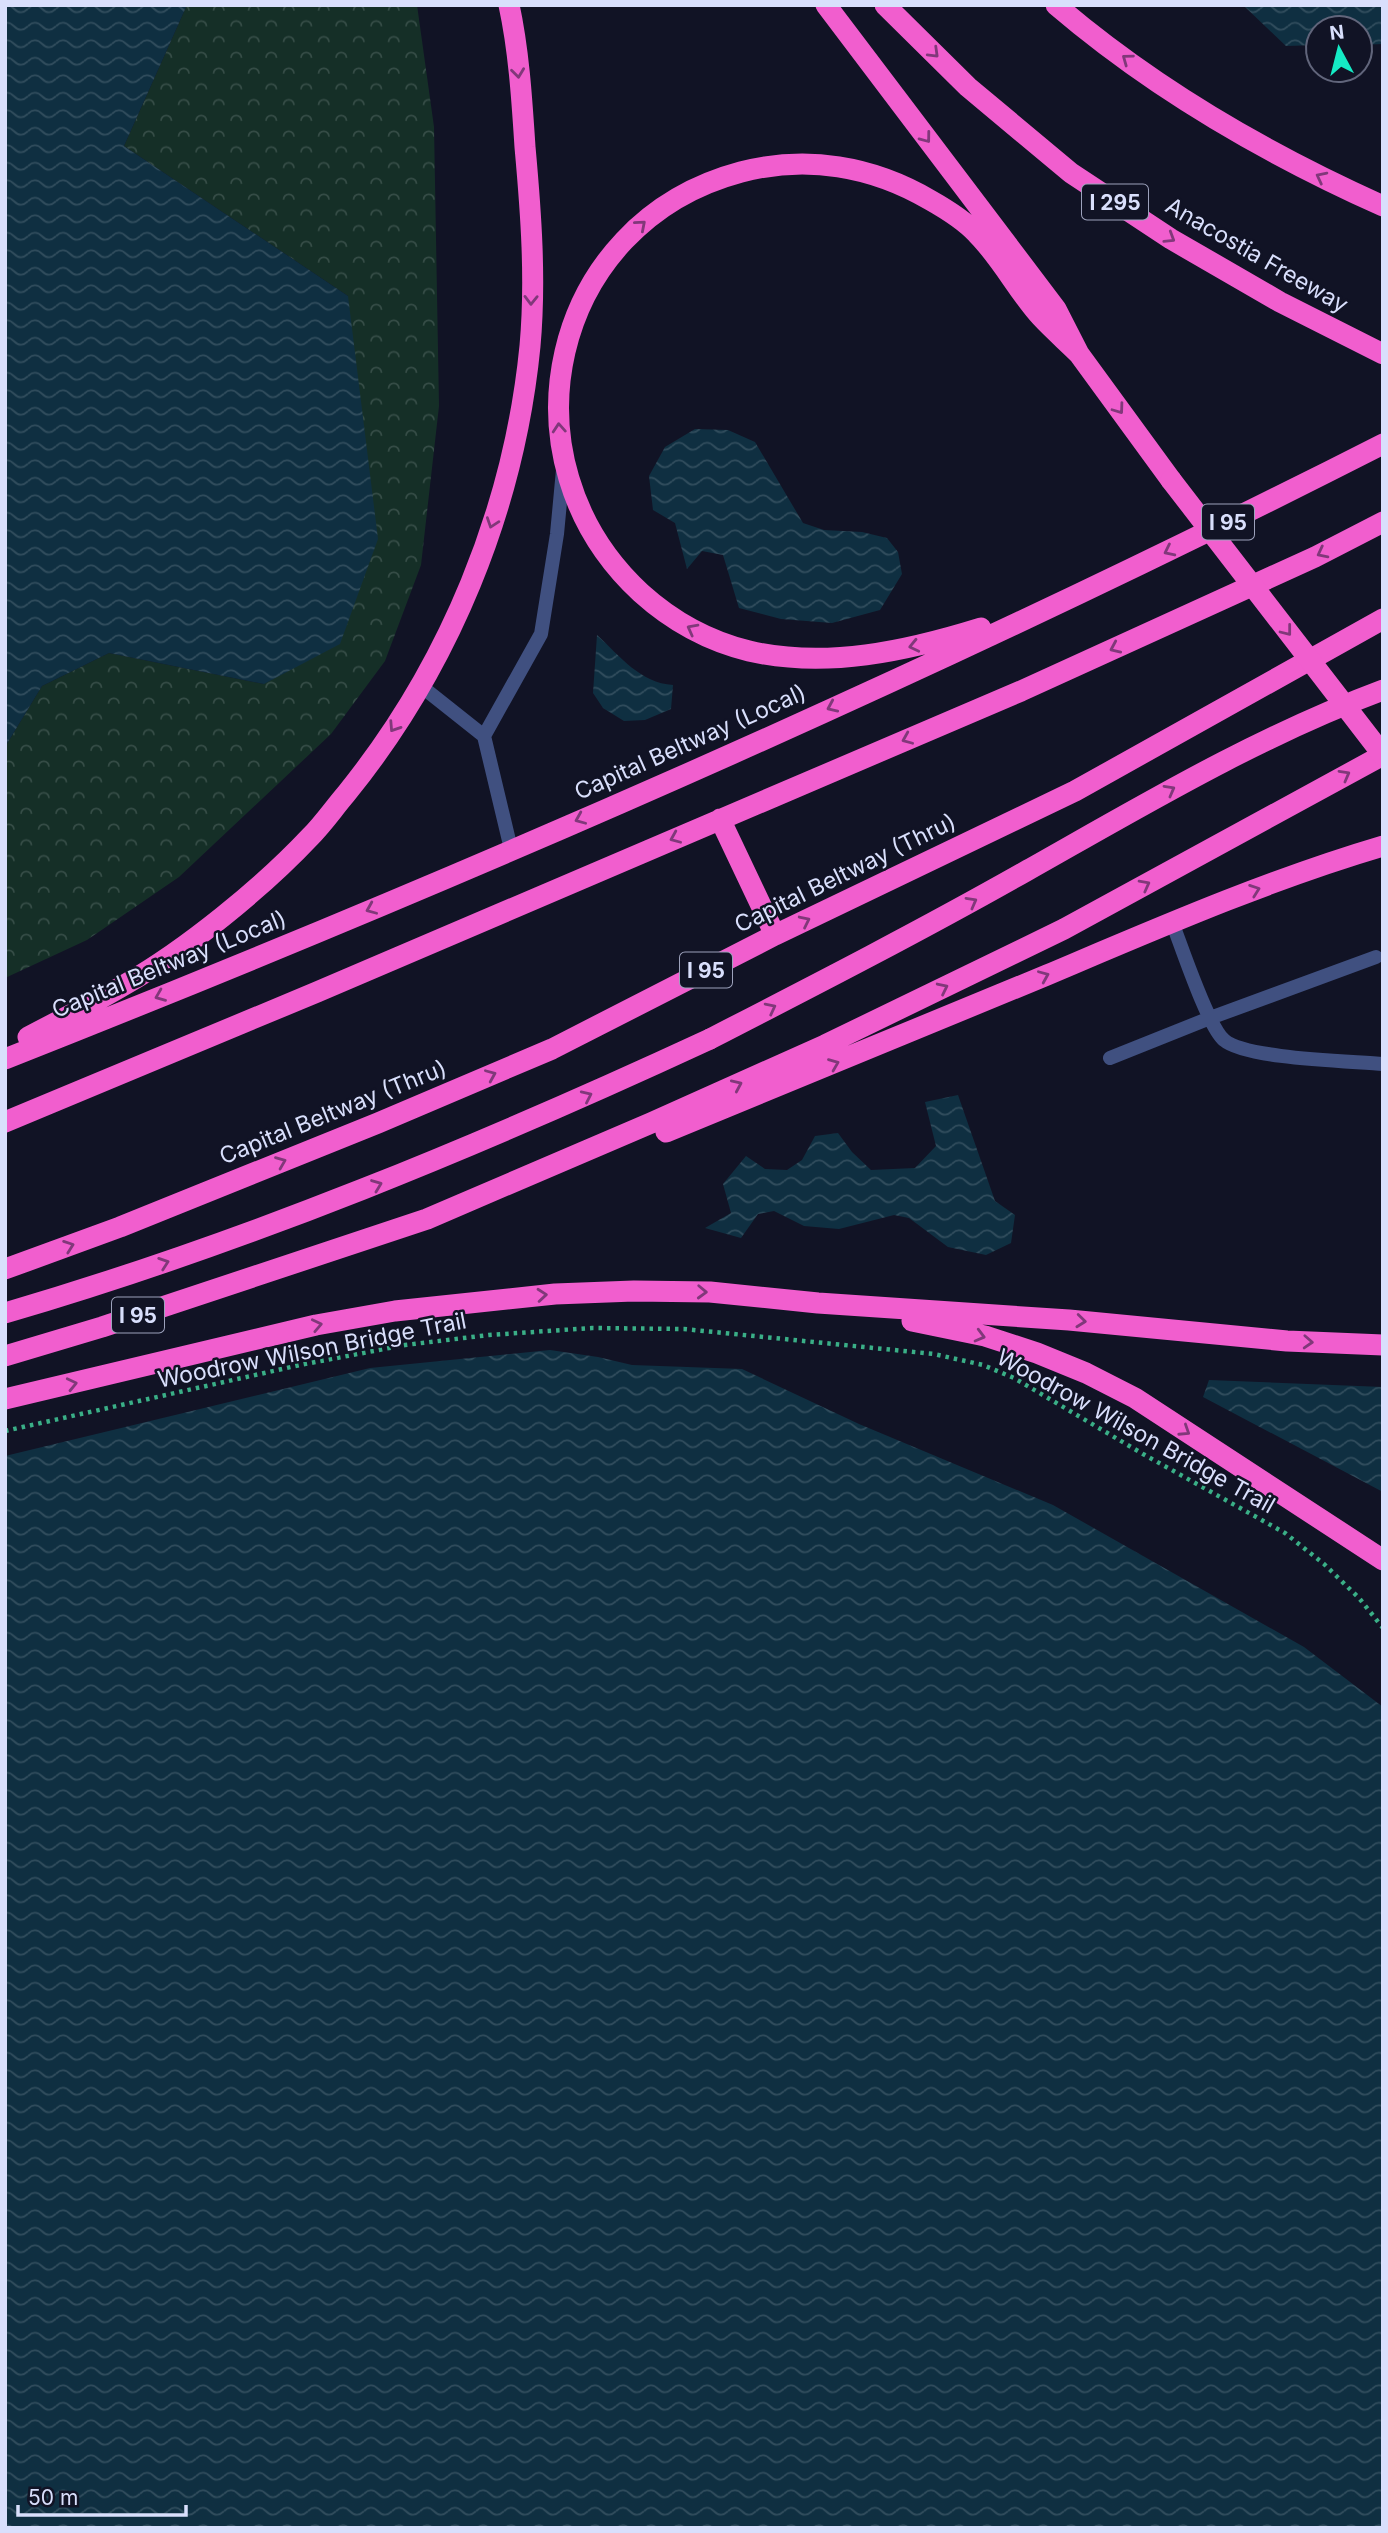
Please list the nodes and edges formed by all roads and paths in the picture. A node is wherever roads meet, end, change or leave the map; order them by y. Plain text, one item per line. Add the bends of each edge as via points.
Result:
1 (509, 5) edge
2 (826, 5) edge
3 (885, 5) edge
4 (1056, 5) edge
5 (1383, 206) edge
6 (1380, 353) edge
7 (1079, 354) junction
8 (1383, 444) edge
9 (564, 465) junction
10 (1383, 522) edge
11 (1073, 598) junction
12 (1383, 619) edge
13 (421, 686) junction
14 (1383, 690) edge
15 (484, 736) junction
16 (1383, 755) edge
17 (720, 819) junction
18 (1383, 846) edge
19 (511, 849) junction
20 (1172, 922) junction
21 (775, 935) junction
22 (1376, 957) dead end
23 (1210, 1018) junction
24 (5, 1049) edge
25 (1110, 1058) dead end
26 (5, 1059) edge
27 (1383, 1064) edge
28 (5, 1122) edge
29 (427, 1219) junction
30 (5, 1269) edge
31 (818, 1303) junction
32 (5, 1313) edge
33 (1383, 1345) edge
34 (5, 1356) edge
35 (5, 1399) edge
36 (5, 1431) edge
37 (1383, 1560) edge
38 (1383, 1628) edge

1 -> 13 highway via 532,234 530,344 518,426 495,515 462,605
2 -> 7 highway via 1056,309
3 -> 6 highway, Anacostia Freeway / I 295 via 968,86 1071,173 1171,239
5 -> 4 highway via 1269,150 1170,91
9 -> 7 highway via 558,429 559,386 570,334 593,282 626,238 667,205 705,183 755,168 798,163 852,168 930,200 977,234 1041,318
7 -> 16 highway, bridge
8 -> 11 highway, Capital Beltway (Local) / I 95
11 -> 9 highway via 966,633 873,654 801,658 749,651 692,630 630,583 584,520
9 - 15 lane via 541,635
10 -> 17 highway via 1021,691
11 -> 19 highway, Capital Beltway (Local) / I 95
21 -> 12 highway, Capital Beltway (Thru) / I 95 via 1074,791
13 - 15 lane
13 -> 24 highway via 371,763 311,836 253,890 129,983
32 -> 14 highway, bridge via 254,1232 577,1101 710,1039 917,932 1223,761 1321,713
15 - 19 lane
29 -> 16 highway, I 95 via 825,1045 1001,960
17 - 21 highway
17 -> 28 highway
20 -> 18 highway
19 -> 26 highway, Capital Beltway (Local) / I 95
20 - 23 lane
29 -> 20 highway via 656,1136
30 -> 21 highway, Capital Beltway (Thru) / I 95 via 120,1227 552,1049
22 - 23 lane
23 - 25 lane
23 - 27 lane via 1223,1040 1240,1048
29 - 34 highway, I 95
31 -> 33 highway
35 -> 31 highway via 316,1325 444,1305 634,1291 710,1292
31 -> 37 highway via 985,1336 1086,1373 1135,1398
36 - 38 path, Woodrow Wilson Bridge Trail via 313,1362 489,1335 592,1328 684,1329 934,1354 983,1365 1014,1378 1285,1534 1324,1564

